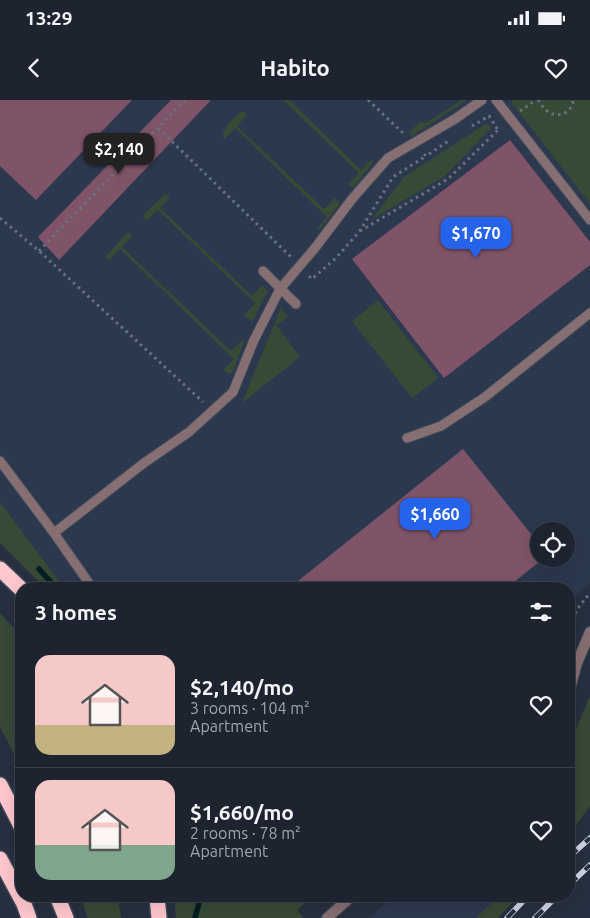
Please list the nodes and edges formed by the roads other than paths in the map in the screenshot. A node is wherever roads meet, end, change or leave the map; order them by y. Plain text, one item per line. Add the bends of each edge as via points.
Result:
1 (482, 100) edge
2 (496, 100) edge
3 (590, 220) edge
4 (263, 271) dead end
5 (280, 289) junction
6 (296, 304) dead end
7 (590, 313) edge
8 (407, 438) dead end
9 (0, 461) edge
10 (54, 533) junction
11 (0, 569) edge
12 (88, 582) edge
13 (15, 583) edge
14 (590, 632) edge
15 (575, 670) edge
16 (0, 785) edge
17 (15, 814) edge
18 (0, 859) edge
19 (15, 887) edge
20 (23, 902) edge
21 (59, 902) edge
22 (158, 902) edge
23 (345, 902) edge
24 (29, 918) edge
25 (66, 918) edge
26 (159, 918) edge
27 (327, 918) edge

1 - 5 lane via 388,158
2 - 3 lane
4 - 5 lane
5 - 6 lane
5 - 10 lane via 233,392 188,432
7 - 8 lane via 485,397 441,426
9 - 10 lane
10 - 12 lane
11 - 13 highway
14 - 15 street
16 - 17 highway
18 - 19 highway
20 - 24 highway
21 - 25 highway
22 - 26 highway
23 - 27 street

